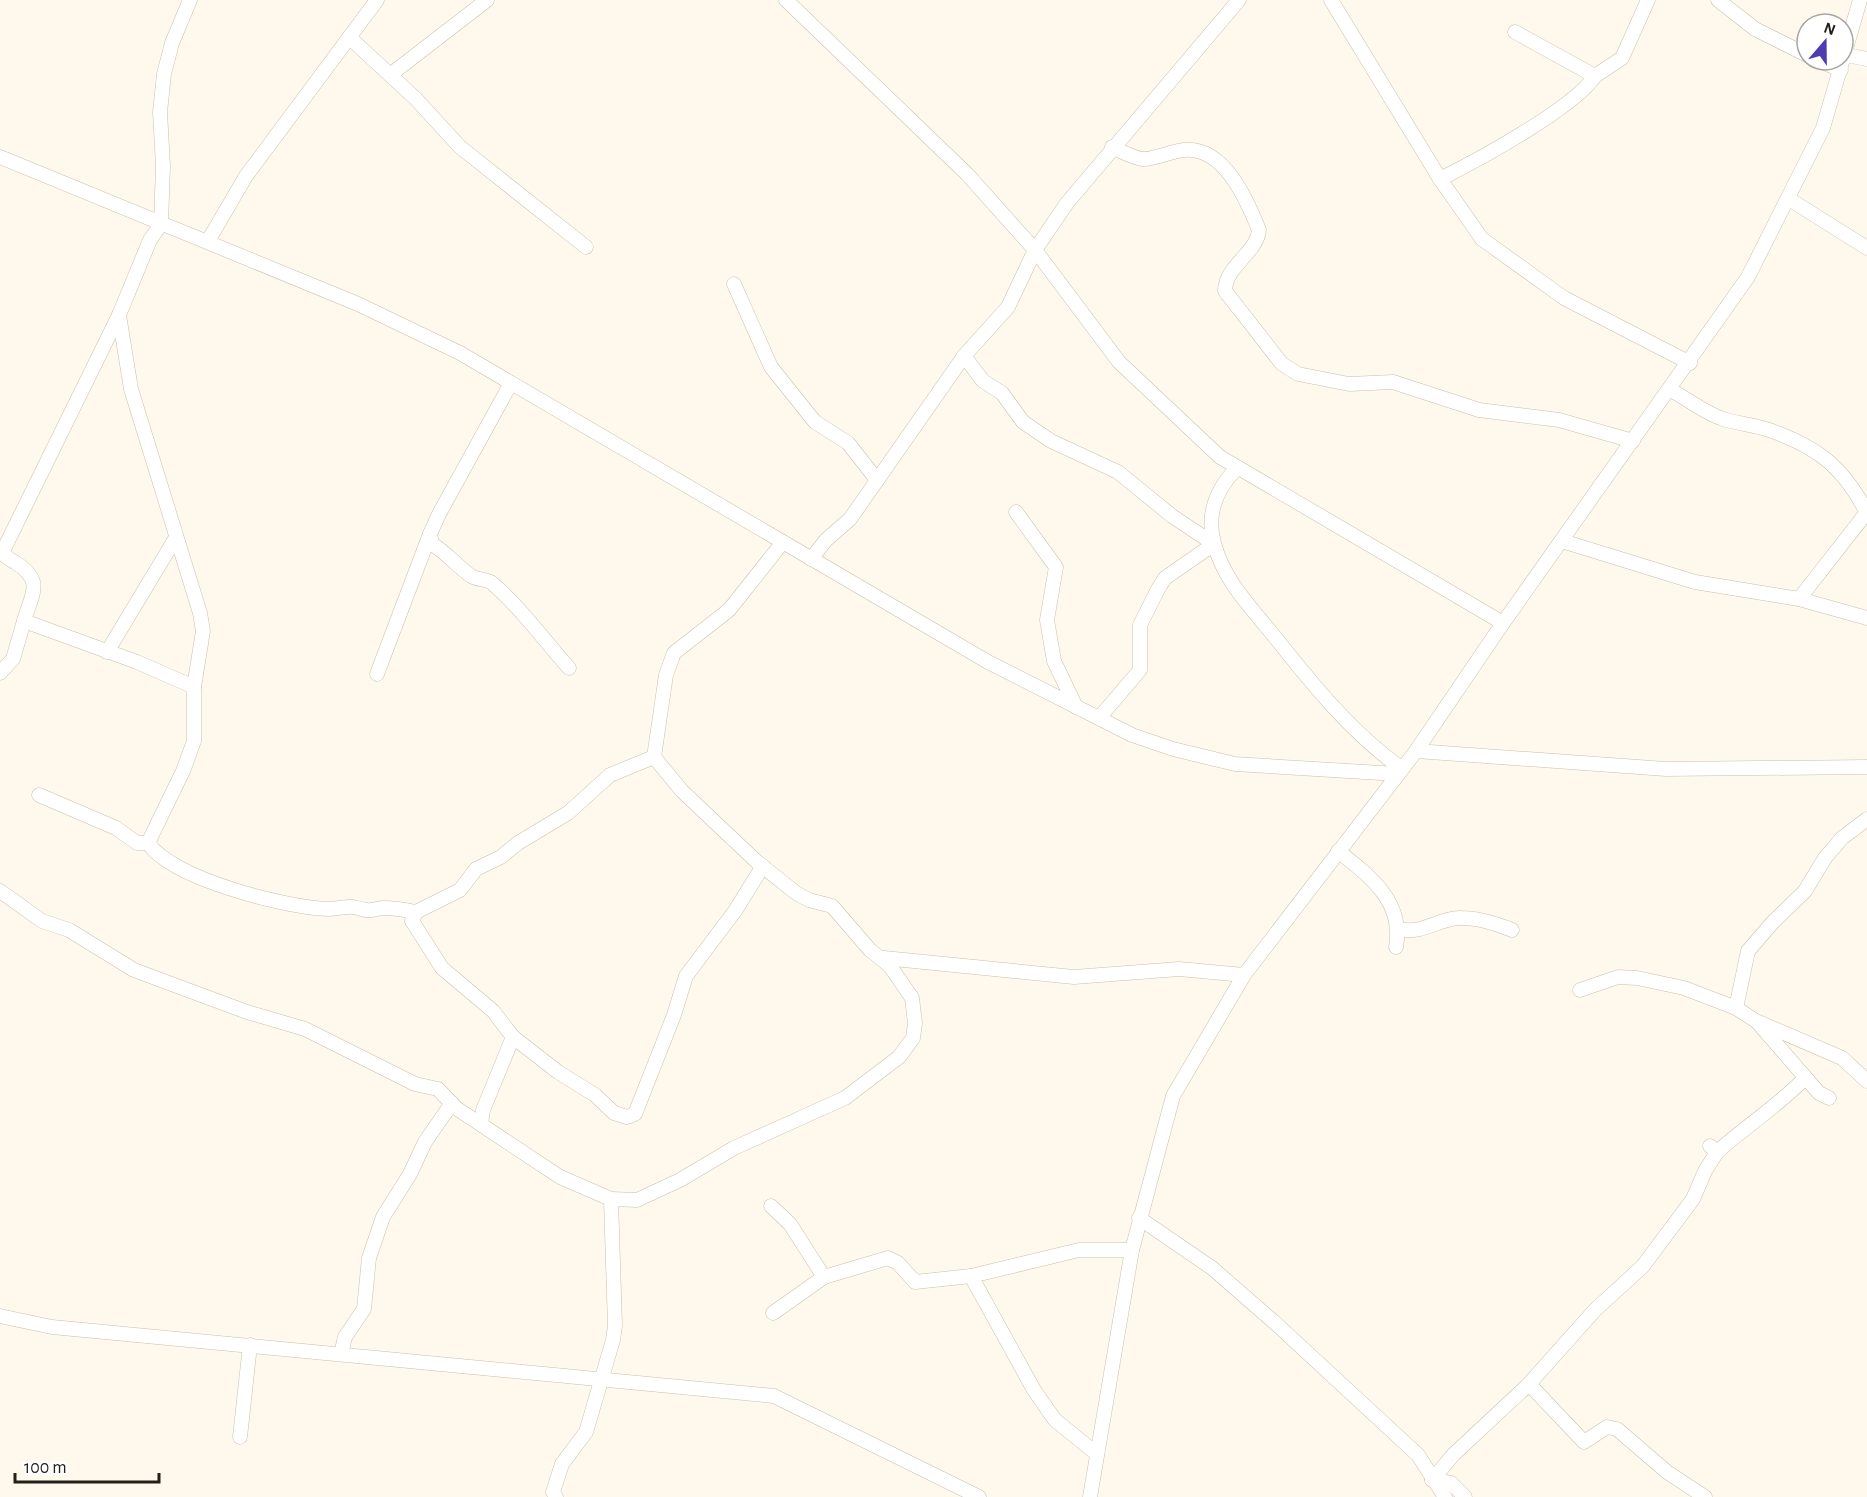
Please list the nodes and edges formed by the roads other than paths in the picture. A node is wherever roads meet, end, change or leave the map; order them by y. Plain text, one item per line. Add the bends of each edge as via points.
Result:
1 (190, 0) edge
2 (377, 0) edge
3 (487, 0) edge
4 (786, 0) edge
5 (1239, 0) edge
6 (1332, 0) edge
7 (1648, 0) edge
8 (1718, 0) edge
9 (1860, 0) edge
10 (1855, 20) edge
11 (1515, 32) dead end
12 (350, 37) junction
13 (1795, 49) edge
14 (1840, 72) edge
15 (390, 75) junction
16 (1595, 76) junction
17 (1112, 147) junction
18 (0, 157) edge
19 (1440, 179) junction
20 (1789, 199) junction
21 (161, 224) junction
22 (208, 241) junction
23 (586, 247) dead end
24 (1867, 248) edge
25 (1035, 250) junction
26 (734, 284) dead end
27 (119, 315) junction
28 (964, 356) junction
29 (1690, 363) junction
30 (511, 383) junction
31 (1671, 390) junction
32 (1633, 441) junction
33 (1237, 468) junction
34 (877, 480) junction
35 (1016, 512) dead end
36 (1867, 512) edge
37 (430, 534) junction
38 (175, 539) junction
39 (1562, 541) junction
40 (783, 542) junction
41 (1214, 544) junction
42 (811, 559) junction
43 (1799, 599) junction
44 (1867, 618) edge
45 (24, 621) junction
46 (1503, 623) junction
47 (107, 652) junction
48 (569, 668) dead end
49 (0, 673) edge
50 (377, 674) dead end
51 (195, 687) junction
52 (1076, 707) junction
53 (1099, 718) junction
54 (1416, 750) junction
55 (654, 757) junction
56 (1867, 767) edge
57 (1400, 772) junction
58 (39, 795) dead end
59 (1867, 819) edge
60 (148, 843) junction
61 (1338, 851) junction
62 (763, 866) junction
63 (0, 891) edge
64 (416, 912) junction
65 (1399, 930) junction
66 (1512, 930) dead end
67 (1396, 947) dead end
68 (884, 958) junction
69 (1244, 975) junction
70 (1580, 990) dead end
71 (1736, 1008) junction
72 (1756, 1020) junction
73 (513, 1037) junction
74 (1804, 1078) junction
75 (1867, 1081) edge
76 (1829, 1098) dead end
77 (452, 1103) junction
78 (481, 1124) junction
79 (611, 1199) junction
80 (771, 1206) dead end
81 (1139, 1218) junction
82 (1132, 1250) junction
83 (971, 1276) junction
84 (824, 1277) junction
85 (773, 1313) dead end
86 (0, 1316) edge
87 (250, 1345) junction
88 (341, 1354) junction
89 (600, 1379) junction
90 (1529, 1384) junction
91 (240, 1437) dead end
92 (1097, 1454) junction
93 (1432, 1480) junction
94 (556, 1497) edge
95 (979, 1497) edge
96 (1090, 1497) edge
97 (1445, 1497) edge
98 (1465, 1497) edge
99 (1705, 1497) edge

1 - 21 street via 164,74 160,112
2 - 12 street
3 - 15 street
4 - 25 street via 967,174
5 - 17 street
6 - 19 street
7 - 16 street via 1622,58
8 - 13 street via 1755,29
9 - 10 street
11 - 16 street
12 - 15 street
12 - 22 street via 246,176
14 - 20 street via 1824,128
15 - 23 street via 460,147
16 - 19 street via 1588,87 1526,130
17 - 25 street
17 - 32 street via 1144,159 1186,149 1217,161 1246,198 1259,230 1228,277 1225,291 1282,364 1298,374 1349,384 1393,382 1479,410 1559,420
18 - 21 street
19 - 29 street via 1482,239 1564,298
20 - 24 street
20 - 29 street via 1748,277
21 - 22 street
21 - 27 street via 150,240
22 - 30 street via 368,309 460,353
25 - 28 street via 1008,308
25 - 33 street via 1119,362 1220,457
26 - 34 street via 771,367 815,422 848,443
27 - 38 street via 131,389
27 - 45 street via 3,550 5,556 34,579
28 - 34 street
28 - 41 street via 983,381 1002,393 1023,422 1051,441 1118,472
29 - 31 street
30 - 37 street
30 - 40 street
31 - 32 street
31 - 36 street via 1721,418 1772,430 1815,451 1838,468
32 - 39 street
33 - 41 street via 1216,496 1212,514
33 - 46 street
34 - 42 street via 850,519
35 - 52 street via 1056,567 1047,620 1054,661
36 - 43 street
37 - 48 street via 432,544 470,575 490,581 513,602
37 - 50 street
38 - 47 street
38 - 51 street via 203,631
39 - 43 street via 1695,582
39 - 46 street
40 - 42 street
40 - 55 street via 729,610 674,653 666,675
41 - 53 street via 1162,584 1140,625 1140,670
41 - 57 street via 1226,576 1327,703
42 - 52 street via 988,663
43 - 44 street
45 - 47 street
45 - 49 street via 13,659
46 - 54 street
47 - 51 street
51 - 60 street via 194,741
52 - 53 street
53 - 57 street via 1132,735 1235,764
54 - 56 street via 1665,769
54 - 57 street
55 - 62 street via 682,791
55 - 64 street via 610,775 568,813 476,869 460,890
57 - 61 street
58 - 60 street via 116,828 137,843
59 - 71 street via 1842,838 1805,891 1748,951
60 - 64 street via 155,854 172,865 237,892 301,907 350,906 368,911 383,908
61 - 65 street via 1385,895
61 - 69 street
62 - 68 street via 796,893 832,906 870,950
62 - 73 street via 686,976 634,1114 627,1117 614,1113
63 - 77 street via 42,921 69,930 134,970 316,1034 415,1084 438,1089
64 - 73 street via 412,921 442,968 493,1011
65 - 66 street via 1412,932 1461,917
65 - 67 street
68 - 69 street via 1074,976 1179,969
68 - 79 street via 912,998 914,1010 913,1038 899,1057 845,1098 734,1148 680,1180 637,1200
69 - 81 street via 1173,1096
70 - 71 street via 1618,977 1637,978 1684,988
71 - 72 street
72 - 74 street
72 - 75 street via 1842,1059
73 - 78 street
74 - 76 street
74 - 90 street via 1781,1102 1714,1149 1694,1199 1643,1266 1595,1310
77 - 78 street
77 - 88 street via 383,1217 369,1258 364,1309 345,1337
78 - 79 street via 560,1177
79 - 89 street via 615,1326
80 - 84 street via 790,1224
81 - 82 street
81 - 93 street via 1212,1268 1274,1322 1418,1455
82 - 83 street via 1080,1250
82 - 92 street
83 - 84 street via 915,1282 888,1258
83 - 92 street via 1034,1390 1055,1420
84 - 85 street
86 - 87 street via 52,1327
87 - 88 street
87 - 91 street
88 - 89 street
89 - 94 street via 586,1432 562,1464 553,1492
89 - 95 street via 774,1395
90 - 93 street via 1454,1454
90 - 99 street via 1584,1442 1607,1427 1617,1429 1667,1472
92 - 96 street
93 - 97 street
93 - 98 street via 1451,1483

